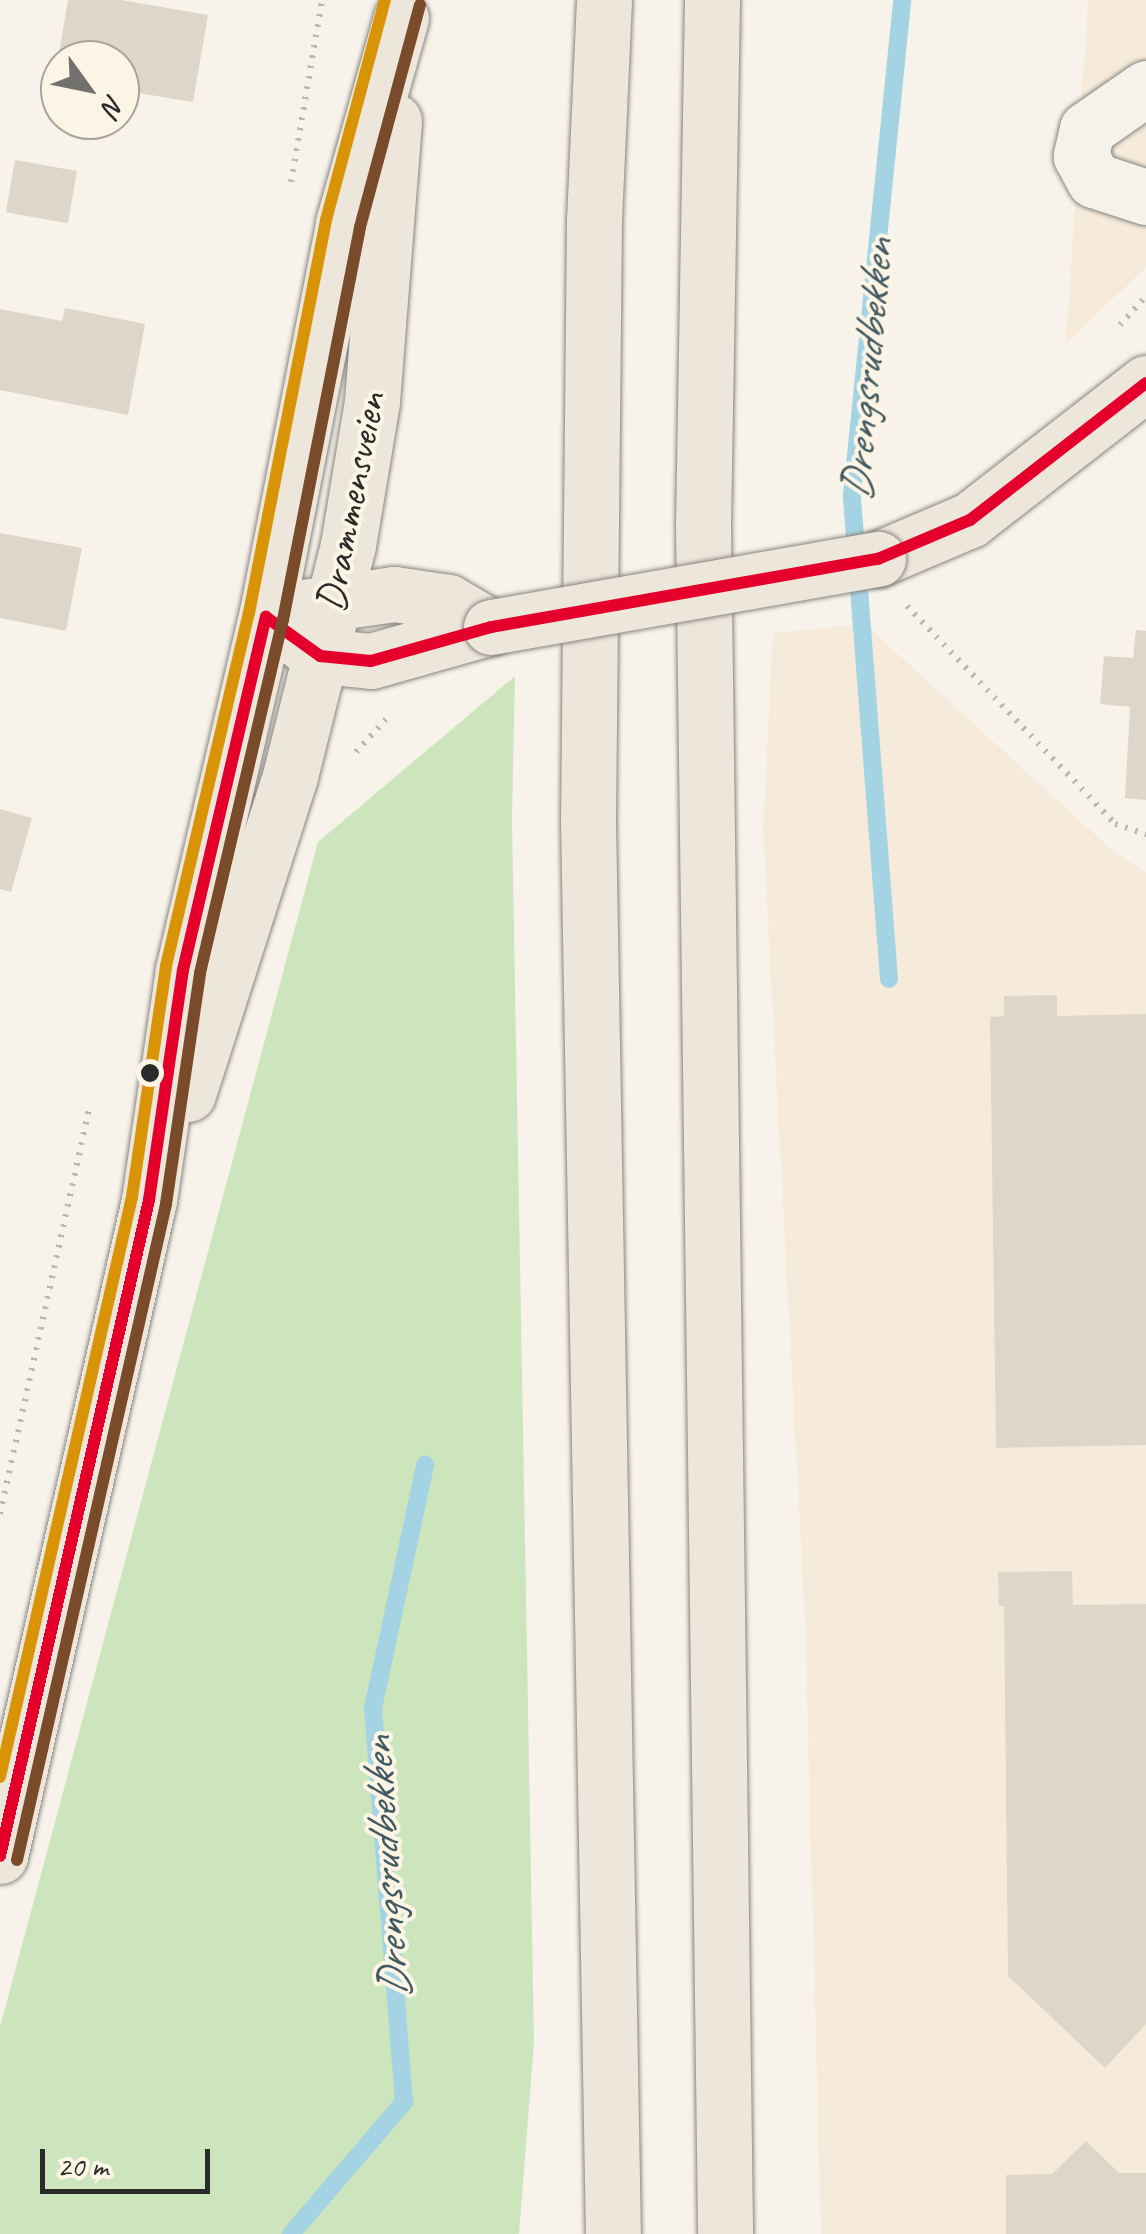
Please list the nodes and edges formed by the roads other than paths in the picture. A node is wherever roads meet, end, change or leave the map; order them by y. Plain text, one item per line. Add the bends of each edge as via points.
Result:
1 (604, 0) edge
2 (712, 0) edge
3 (402, 9) edge
4 (1146, 88) edge
5 (1146, 197) edge
6 (1146, 383) edge
7 (334, 599) junction
8 (266, 617) junction
9 (458, 625) junction
10 (320, 656) junction
11 (149, 1200) junction
12 (0, 1856) edge
13 (606, 1944) junction
14 (577, 2234) edge
15 (613, 2234) edge
16 (725, 2234) edge

1 - 13 main road via 594,220 588,820
2 - 16 main road via 703,524
3 - 7 main road, Drammensveien via 372,401
3 - 8 main road, Drammensveien via 343,223
4 - 5 lane via 1087,130 1082,156 1094,180
6 - 9 main road, bridge via 970,520 886,574
7 - 8 main road
7 - 9 main road via 394,594
7 - 10 main road, Drammensveien
8 - 10 main road
8 - 11 main road, Drammensveien via 183,970
9 - 10 main road via 371,661
10 - 11 main road, Drammensveien via 229,981
11 - 12 main road, Drammensveien
13 - 14 main road
13 - 15 main road

